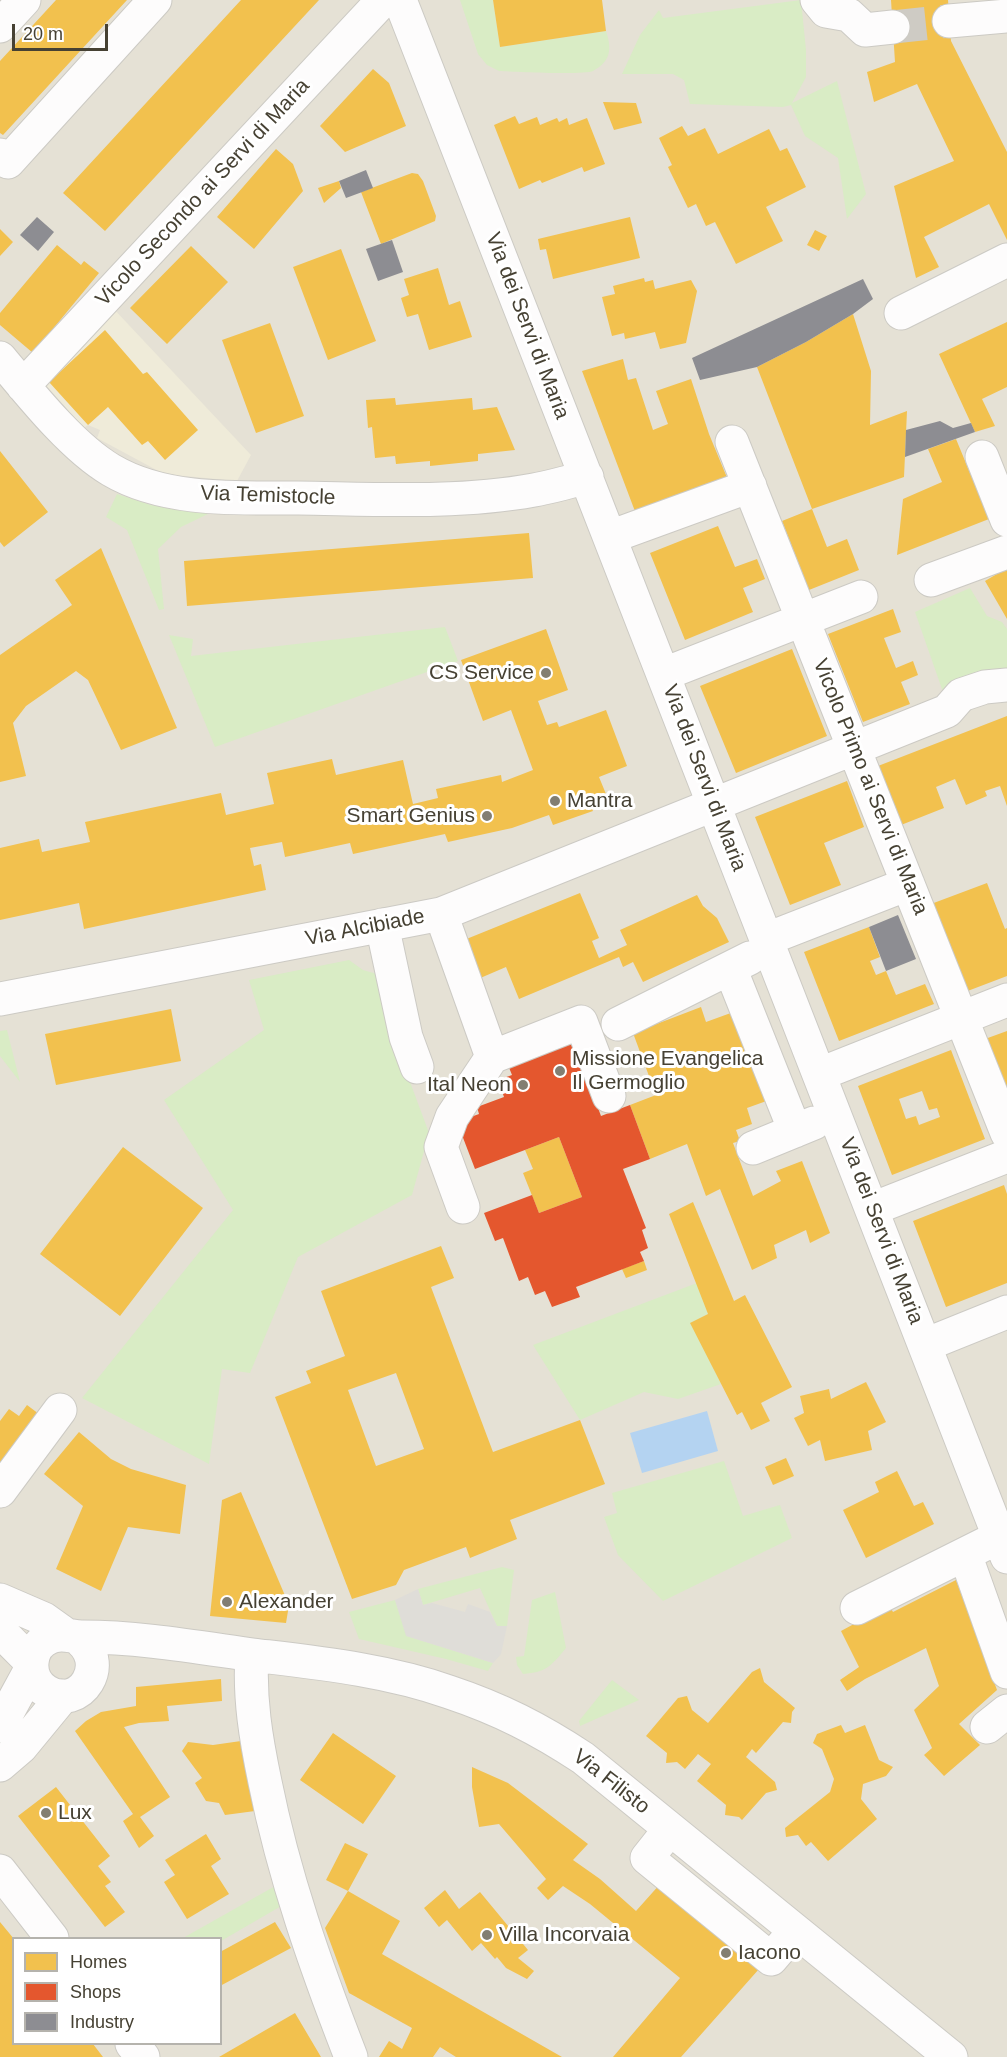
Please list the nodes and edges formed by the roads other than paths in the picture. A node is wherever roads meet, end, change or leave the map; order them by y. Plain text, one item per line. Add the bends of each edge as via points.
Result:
1 (24, 0) edge
2 (155, 0) edge
3 (383, 0) edge
4 (400, 0) edge
5 (818, 0) edge
6 (1007, 16) edge
7 (949, 21) tunnel mouth
8 (0, 26) edge
9 (893, 27) tunnel mouth
10 (0, 155) edge
11 (1007, 260) edge
12 (901, 313) dead end
13 (0, 358) edge
14 (23, 386) junction
15 (732, 442) dead end
16 (982, 457) dead end
17 (587, 477) junction
18 (750, 486) junction
19 (1007, 520) edge
20 (610, 537) junction
21 (1007, 552) edge
22 (930, 580) dead end
23 (861, 597) dead end
24 (804, 620) junction
25 (664, 675) junction
26 (1007, 685) edge
27 (854, 748) junction
28 (714, 804) junction
29 (908, 884) junction
30 (441, 914) junction
31 (382, 925) junction
32 (769, 943) junction
33 (730, 968) junction
34 (0, 999) edge
35 (1007, 1000) edge
36 (962, 1018) junction
37 (618, 1024) dead end
38 (492, 1057) junction
39 (417, 1067) dead end
40 (820, 1074) junction
41 (609, 1096) dead end
42 (836, 1115) junction
43 (795, 1131) junction
44 (1007, 1133) edge
45 (753, 1148) dead end
46 (1007, 1156) edge
47 (463, 1207) dead end
48 (872, 1209) junction
49 (1007, 1312) edge
50 (925, 1345) junction
51 (60, 1410) dead end
52 (0, 1491) edge
53 (1003, 1547) edge
54 (965, 1554) junction
55 (0, 1600) edge
56 (857, 1608) dead end
57 (0, 1631) edge
58 (71, 1636) junction
59 (203, 1648) junction
60 (252, 1655) junction
61 (31, 1665) junction
62 (93, 1669) junction
63 (1007, 1672) edge
64 (63, 1696) junction
65 (0, 1726) edge
66 (0, 1765) edge
67 (0, 1871) edge
68 (51, 1937) edge
69 (134, 2045) edge
70 (143, 2057) edge
71 (351, 2057) edge
72 (951, 2057) edge

1 - 8 street
2 - 10 street via 8,162
3 - 14 street, Vicolo Secondo ai Servi di Maria
4 - 17 street, Via dei Servi di Maria
5 - 9 street via 826,10 849,15 866,30
6 - 7 street
11 - 12 street
13 - 14 street, Via Temistocle
14 - 17 street, Via Temistocle via 85,453 113,471 159,491 235,497 447,499 533,490
15 - 18 street, Vicolo Primo ai Servi di Maria
16 - 19 street
17 - 20 street, Via dei Servi di Maria
18 - 20 street
18 - 24 street, Vicolo Primo ai Servi di Maria
20 - 25 street, Via dei Servi di Maria
21 - 22 street
23 - 24 street
24 - 25 street
24 - 27 street, Vicolo Primo ai Servi di Maria
25 - 28 street, Via dei Servi di Maria
26 - 27 street, Via Alcibiade via 961,695 947,711
27 - 28 street, Via Alcibiade
27 - 29 street, Vicolo Primo ai Servi di Maria
28 - 30 street, Via Alcibiade
28 - 32 street, Via dei Servi di Maria
29 - 32 street
29 - 36 street, Vicolo Primo ai Servi di Maria
30 - 31 street, Via Alcibiade
30 - 38 street
31 - 34 street, Via Alcibiade
31 - 39 street via 406,1037
32 - 33 street
32 - 40 street, Via dei Servi di Maria
33 - 37 street
33 - 43 street
35 - 36 street
36 - 40 street
36 - 44 street, Vicolo Primo ai Servi di Maria
38 - 41 street via 581,1022
38 - 47 street via 452,1117 441,1147
40 - 42 street, Via dei Servi di Maria
42 - 43 street
42 - 48 street, Via dei Servi di Maria
43 - 45 street
46 - 48 street
48 - 50 street, Via dei Servi di Maria
49 - 50 street
50 - 53 street, Via dei Servi di Maria
51 - 52 street
53 - 54 street
54 - 56 street
54 - 63 street
55 - 58 street
57 - 61 street
58 - 59 street, Via Filisto via 116,1637
58 - 61 street via 46,1638 39,1644
58 - 62 street via 84,1642 93,1659
59 - 60 street, Via Filisto
59 - 62 street
60 - 71 street via 254,1731 271,1814 320,1978
60 - 72 street, Via Filisto via 399,1677 505,1712 543,1732 583,1758
61 - 64 street via 34,1677 45,1691
61 - 65 street
62 - 64 street via 86,1684 72,1695
64 - 66 street via 21,1747
67 - 68 street
69 - 70 street

